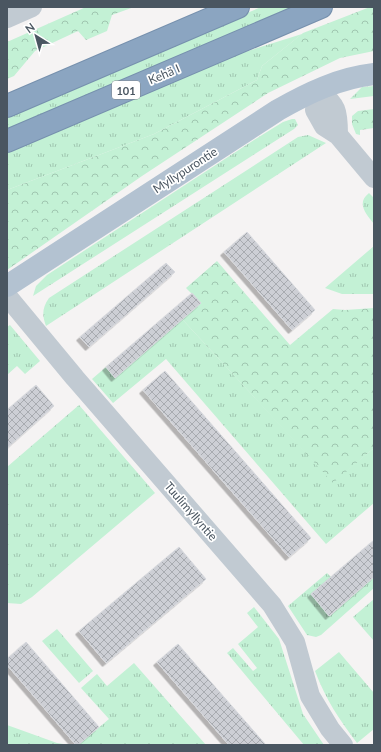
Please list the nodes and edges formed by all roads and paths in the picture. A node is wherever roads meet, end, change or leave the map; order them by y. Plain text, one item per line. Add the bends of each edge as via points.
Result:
1 (32, 7) edge
2 (214, 7) edge
3 (238, 7) edge
4 (321, 7) edge
5 (7, 18) edge
6 (175, 34) junction
7 (374, 74) edge
8 (318, 90) junction
9 (7, 106) edge
10 (7, 141) edge
11 (374, 178) edge
12 (7, 286) edge
13 (7, 296) edge
14 (343, 745) edge

1 - 5 street
2 - 6 highway
3 - 6 highway
4 - 10 highway, Kehä I / 101
6 - 9 highway
7 - 8 main road, Myllypurontie via 356,77
8 - 11 street via 315,110 324,126 338,135
8 - 12 main road, Myllypurontie via 297,99 255,124
13 - 14 street, Tuulimyllyntie via 272,605 295,642 310,696

